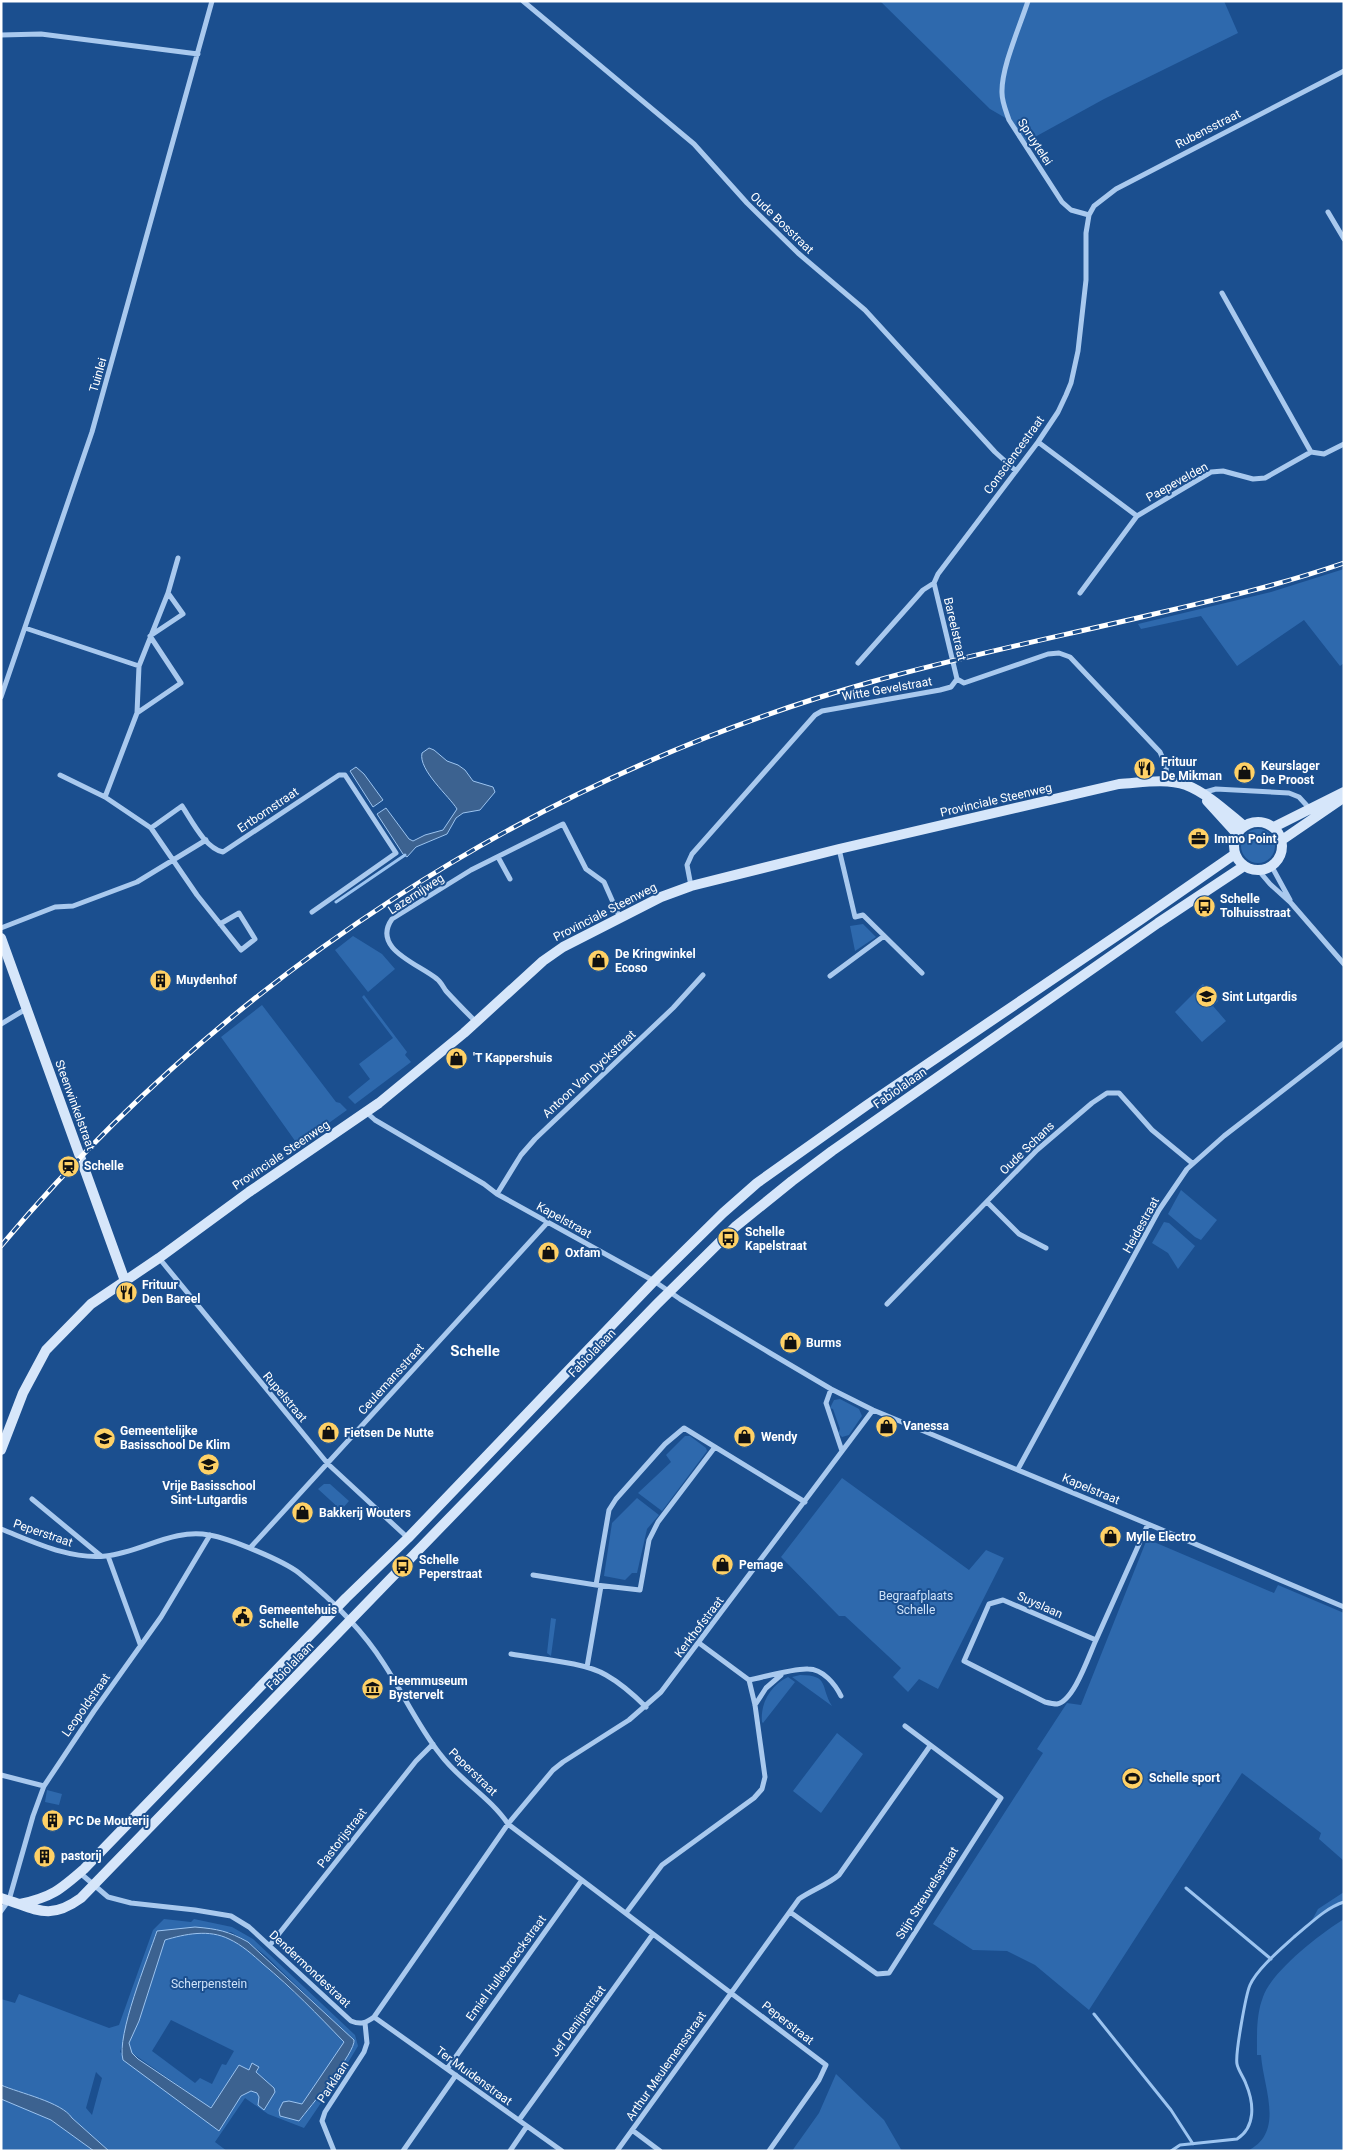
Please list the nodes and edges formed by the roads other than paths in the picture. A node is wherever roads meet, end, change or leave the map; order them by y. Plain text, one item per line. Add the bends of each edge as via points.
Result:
1 (212, 1) edge
2 (523, 1) edge
3 (1028, 1) edge
4 (1, 35) edge
5 (198, 54) junction
6 (1344, 71) edge
7 (1328, 212) dead end
8 (1088, 215) junction
9 (1344, 239) edge
10 (1222, 293) dead end
11 (1038, 442) junction
12 (1344, 444) edge
13 (1311, 452) junction
14 (1016, 471) junction
15 (1137, 516) junction
16 (178, 558) dead end
17 (934, 583) junction
18 (168, 593) junction
19 (1080, 593) dead end
20 (24, 628) junction
21 (150, 636) junction
22 (858, 663) dead end
23 (139, 666) junction
24 (957, 679) junction
25 (1, 696) edge
26 (137, 713) junction
27 (60, 775) dead end
28 (1167, 782) junction
29 (1344, 792) edge
30 (1201, 794) junction
31 (105, 797) junction
32 (1344, 797) edge
33 (1310, 809) junction
34 (1274, 827) junction
35 (151, 828) junction
36 (1240, 830) junction
37 (206, 840) junction
38 (1282, 840) junction
39 (839, 848) junction
40 (1235, 854) junction
41 (498, 857) junction
42 (174, 859) junction
43 (1244, 866) junction
44 (1272, 867) junction
45 (1259, 871) junction
46 (510, 878) dead end
47 (691, 886) junction
48 (1291, 903) junction
49 (312, 912) dead end
50 (620, 918) junction
51 (220, 924) junction
52 (1, 928) edge
53 (884, 936) junction
54 (1, 938) edge
55 (1344, 964) edge
56 (922, 973) dead end
57 (702, 975) dead end
58 (830, 976) dead end
59 (26, 1009) junction
60 (476, 1022) junction
61 (1, 1024) edge
62 (1344, 1042) edge
63 (366, 1112) junction
64 (1192, 1163) junction
65 (497, 1194) junction
66 (988, 1203) junction
67 (547, 1223) junction
68 (1046, 1248) dead end
69 (159, 1258) junction
70 (125, 1281) junction
71 (654, 1281) junction
72 (669, 1292) junction
73 (887, 1304) dead end
74 (831, 1389) junction
75 (873, 1410) junction
76 (715, 1447) junction
77 (1, 1450) edge
78 (842, 1451) junction
79 (328, 1464) junction
80 (1018, 1469) junction
81 (32, 1499) dead end
82 (805, 1502) junction
83 (1148, 1524) junction
84 (1, 1529) edge
85 (210, 1534) junction
86 (408, 1538) junction
87 (250, 1548) junction
88 (101, 1556) junction
89 (108, 1556) junction
90 (533, 1575) dead end
91 (599, 1585) junction
92 (1344, 1607) edge
93 (337, 1608) junction
94 (351, 1621) junction
95 (1096, 1640) junction
96 (699, 1643) junction
97 (140, 1644) junction
98 (511, 1654) dead end
99 (587, 1667) junction
100 (783, 1674) junction
101 (749, 1680) junction
102 (840, 1696) dead end
103 (755, 1704) junction
104 (646, 1707) junction
105 (905, 1726) dead end
106 (433, 1744) junction
107 (930, 1746) junction
108 (1, 1775) edge
109 (44, 1786) junction
110 (508, 1824) junction
111 (80, 1873) junction
112 (582, 1880) junction
113 (94, 1886) junction
114 (5, 1899) edge
115 (19, 1904) junction
116 (1, 1911) edge
117 (790, 1912) junction
118 (626, 1913) junction
119 (654, 1934) junction
120 (270, 1945) junction
121 (731, 1992) junction
122 (374, 2017) junction
123 (365, 2023) junction
124 (447, 2069) junction
125 (456, 2075) junction
126 (519, 2120) junction
127 (527, 2126) junction
128 (632, 2130) junction
129 (334, 2151) edge
130 (403, 2151) edge
131 (510, 2151) edge
132 (562, 2151) edge
133 (617, 2151) edge
134 (660, 2151) edge
135 (769, 2151) edge

1 - 5 street, Tuinlei
2 - 14 street, Oude Bosstraat via 694,144 798,253 865,310
3 - 8 street, Spruytelei via 1003,76 1004,108 1062,202 1071,210
4 - 5 street via 41,34
5 - 20 street, Tuinlei via 92,432
6 - 8 street, Rubensstraat via 1116,189 1094,206
7 - 9 street
8 - 11 street, Consciencestraat via 1086,280 1075,368 1058,412
10 - 13 street
11 - 14 street, Consciencestraat
11 - 15 street, Paepevelden
12 - 13 street, Paepevelden via 1324,454
13 - 15 street, Paepevelden via 1265,478 1211,472
14 - 17 street, Consciencestraat
15 - 19 street, Paepevelden
16 - 18 street
17 - 22 street, Consciencestraat via 923,590
17 - 24 street, Bareelstraat
18 - 21 street
18 - 21 street via 183,614
20 - 23 street
20 - 25 street, Tuinlei
21 - 23 street
21 - 26 street via 181,683
23 - 26 street
24 - 28 street, Witte Gevelstraat via 964,683 1048,654 1070,657 1160,752 1166,766
24 - 47 street, Witte Gevelstraat via 950,687 940,690 815,714 692,854 687,865
26 - 31 street
27 - 31 street
28 - 30 main road, Provinciale Steenweg via 1186,785
28 - 39 main road, Provinciale Steenweg via 1119,784
29 - 33 main road
30 - 33 street via 1216,789 1289,793 1299,797
30 - 36 main road via 1215,812
31 - 35 street
32 - 38 main road
33 - 34 main road
34 - 36 main road via 1259,822
34 - 38 main road
35 - 37 street via 182,806
35 - 42 street
36 - 40 main road
37 - 42 street
37 - 49 street, Ertbornstraat via 223,852 342,774 347,777 396,853
38 - 44 main road via 1281,855
39 - 47 main road, Provinciale Steenweg
39 - 53 street via 855,916 863,915
40 - 43 main road
40 - 71 main road, Fabiolalaan via 764,1178
41 - 46 street
41 - 50 street, Lazernijweg via 563,824 586,869 604,882
41 - 60 street, Lazernijweg via 392,919 386,927 386,939 392,948 439,980
42 - 51 street
42 - 52 street via 137,882 72,906 54,907
43 - 45 main road
43 - 72 main road, Fabiolalaan via 794,1179 735,1227
44 - 45 main road
44 - 48 street
45 - 48 street
47 - 50 main road, Provinciale Steenweg
48 - 55 street
50 - 60 main road, Provinciale Steenweg via 543,961
51 - 51 street via 241,950 255,939 239,913
53 - 56 street
53 - 58 street
54 - 59 main road, Steenwinkelstraat
57 - 65 street, Antoon Van Dyckstraat via 673,1008 535,1139
59 - 61 street
59 - 70 main road, Steenwinkelstraat
60 - 63 main road, Provinciale Steenweg
62 - 64 street, Heidestraat
63 - 65 street, Kapelstraat
63 - 69 main road, Provinciale Steenweg
64 - 66 street, Oude Schans via 1152,1130 1119,1093 1107,1092 1037,1150
64 - 80 street, Heidestraat via 1159,1210
65 - 67 street, Kapelstraat
66 - 68 street via 1019,1234
66 - 73 street, Oude Schans
67 - 71 street, Kapelstraat
67 - 79 street, Ceulemansstraat
69 - 70 main road, Provinciale Steenweg
69 - 79 street, Rupelstraat
70 - 77 main road, Provinciale Steenweg via 91,1304 46,1350 23,1393
71 - 72 street, Kapelstraat
71 - 86 main road, Fabiolalaan
72 - 74 street, Kapelstraat
72 - 94 main road, Fabiolalaan
74 - 75 street, Kapelstraat
74 - 78 street via 826,1403
75 - 78 street, Kerkhofstraat
75 - 80 street, Kapelstraat
76 - 82 street
76 - 91 street via 658,1522 650,1540 640,1590
76 - 91 street via 684,1428 665,1444 616,1499 609,1510
78 - 82 street, Kerkhofstraat
79 - 86 street, Rupelstraat
79 - 87 street, Ceulemansstraat
80 - 83 street, Kapelstraat
81 - 88 street
82 - 96 street, Kerkhofstraat
83 - 92 street, Kapelstraat
83 - 95 street
84 - 88 street, Peperstraat via 50,1548
85 - 87 street, Peperstraat
85 - 89 street, Peperstraat via 177,1536
85 - 97 street, Leopoldstraat
86 - 93 main road, Fabiolalaan
87 - 93 street, Peperstraat via 298,1572
88 - 89 street, Peperstraat
89 - 97 street
90 - 91 street
91 - 99 street
93 - 94 street, Peperstraat
93 - 111 main road, Fabiolalaan
94 - 106 street, Peperstraat via 383,1662
94 - 113 main road, Fabiolalaan
95 - 95 street, Suyslaan via 1003,1600 989,1604 964,1661 1045,1702 1056,1704 1072,1693
96 - 101 street
96 - 104 street, Kerkhofstraat
97 - 109 street, Leopoldstraat
98 - 99 street
99 - 104 street via 623,1686
100 - 101 street
100 - 102 street via 809,1669 820,1673 835,1684
100 - 103 street via 766,1688
101 - 103 street
103 - 118 street via 765,1777 762,1789 662,1865
104 - 110 street, Kerkhofstraat via 558,1766
105 - 107 street, Stijn Streuvelsstraat
106 - 110 street, Peperstraat via 465,1782 500,1811
106 - 120 street, Pastorijstraat
107 - 117 street via 839,1875 799,1899
107 - 117 street, Stijn Streuvelsstraat via 1001,1798 889,1973 877,1974
108 - 109 street
109 - 114 street, Leopoldstraat
110 - 112 street, Peperstraat
110 - 122 street
111 - 113 street, Dendermondestraat
111 - 115 main road, Fabiolalaan via 44,1898
112 - 118 street, Peperstraat
112 - 124 street, Emiel Hullebroeckstraat
113 - 115 main road, Fabiolalaan via 69,1907 56,1912 41,1912
113 - 120 street, Dendermondestraat via 108,1897 131,1903 231,1916
114 - 115 main road, Fabiolalaan
114 - 116 street, Leopoldstraat
117 - 121 street
118 - 119 street, Peperstraat
119 - 121 street, Peperstraat
119 - 126 street, Jef Denijnstraat
120 - 123 street, Dendermondestraat via 346,2017 357,2024
121 - 128 street, Arthur Meulemensstraat
121 - 135 street, Peperstraat via 826,2065
122 - 123 street
122 - 124 street, Ter Muidenstraat
123 - 129 street, Parklaan via 367,2043 364,2052 322,2121
124 - 125 street, Ter Muidenstraat
125 - 126 street, Ter Muidenstraat
125 - 130 street
126 - 127 street, Ter Muidenstraat
127 - 131 street
127 - 132 street, Ter Muidenstraat
128 - 133 street, Arthur Meulemensstraat
128 - 134 street

